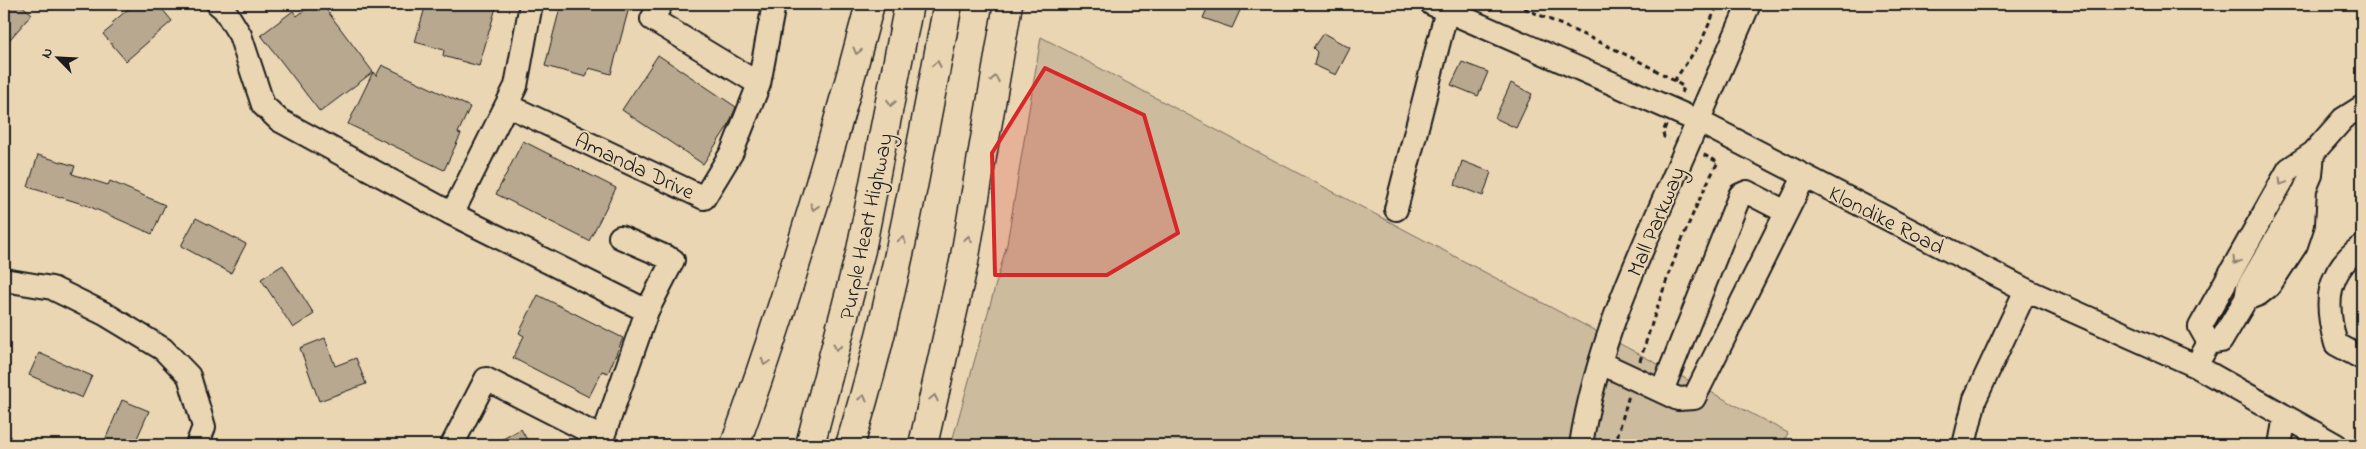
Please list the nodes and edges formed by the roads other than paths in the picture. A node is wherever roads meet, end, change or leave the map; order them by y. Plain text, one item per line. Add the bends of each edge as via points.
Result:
1 (218, 4) edge
2 (531, 4) edge
3 (661, 4) edge
4 (774, 4) edge
5 (870, 4) edge
6 (909, 4) edge
7 (948, 4) edge
8 (1008, 4) edge
9 (1749, 4) edge
10 (1440, 7) edge
11 (758, 84) junction
12 (507, 105) junction
13 (2362, 107) edge
14 (1698, 121) junction
15 (2313, 153) junction
16 (1804, 177) junction
17 (1396, 209) dead end
18 (1786, 212) junction
19 (452, 214) junction
20 (620, 237) dead end
21 (2362, 246) edge
22 (4, 280) edge
23 (2026, 290) junction
24 (647, 311) junction
25 (2209, 343) junction
26 (2362, 358) edge
27 (1601, 363) junction
28 (2196, 366) junction
29 (1662, 391) junction
30 (2285, 416) junction
31 (601, 442) edge
32 (197, 445) edge
33 (452, 445) edge
34 (735, 445) edge
35 (810, 445) edge
36 (850, 445) edge
37 (923, 445) edge
38 (1581, 445) edge
39 (1964, 445) edge
40 (2280, 445) edge
41 (2336, 445) edge

1 - 19 street via 224,8 240,36 263,105 279,120
2 - 12 street via 516,86
3 - 11 street via 652,19
4 - 11 street, Amanda Drive
5 -> 34 highway via 826,167
6 -> 35 highway, Purple Heart Highway via 861,250
36 -> 7 highway, Purple Heart Highway via 912,197
37 -> 8 highway via 964,262
9 - 14 street, Mall Parkway
10 - 14 street, Klondike Road
10 - 17 street
11 - 12 street, Amanda Drive via 732,152 704,198
12 - 19 street
13 - 15 street via 2343,119
14 - 16 street, Klondike Road
14 - 27 street, Mall Parkway via 1646,239
15 -> 25 street via 2289,169 2232,268 2200,327
15 - 25 street via 2311,175 2305,189 2303,224 2290,256 2268,286 2246,299 2220,341
16 - 18 street
16 - 23 street, Klondike Road
18 - 29 street via 1694,398 1678,398
18 - 29 street via 1747,192 1740,195
19 - 24 street
20 - 24 street via 672,260
21 - 26 street via 2340,266 2329,295 2330,323 2336,344
22 - 32 street via 52,288 163,349 189,376 204,427
23 - 28 street, Klondike Road
23 - 39 street via 1975,399
24 - 31 street
25 - 28 street
27 - 29 street
27 - 38 street, Mall Parkway
28 - 30 street, Klondike Road
30 - 40 street
30 - 41 street, Klondike Road
31 - 33 street via 486,379

